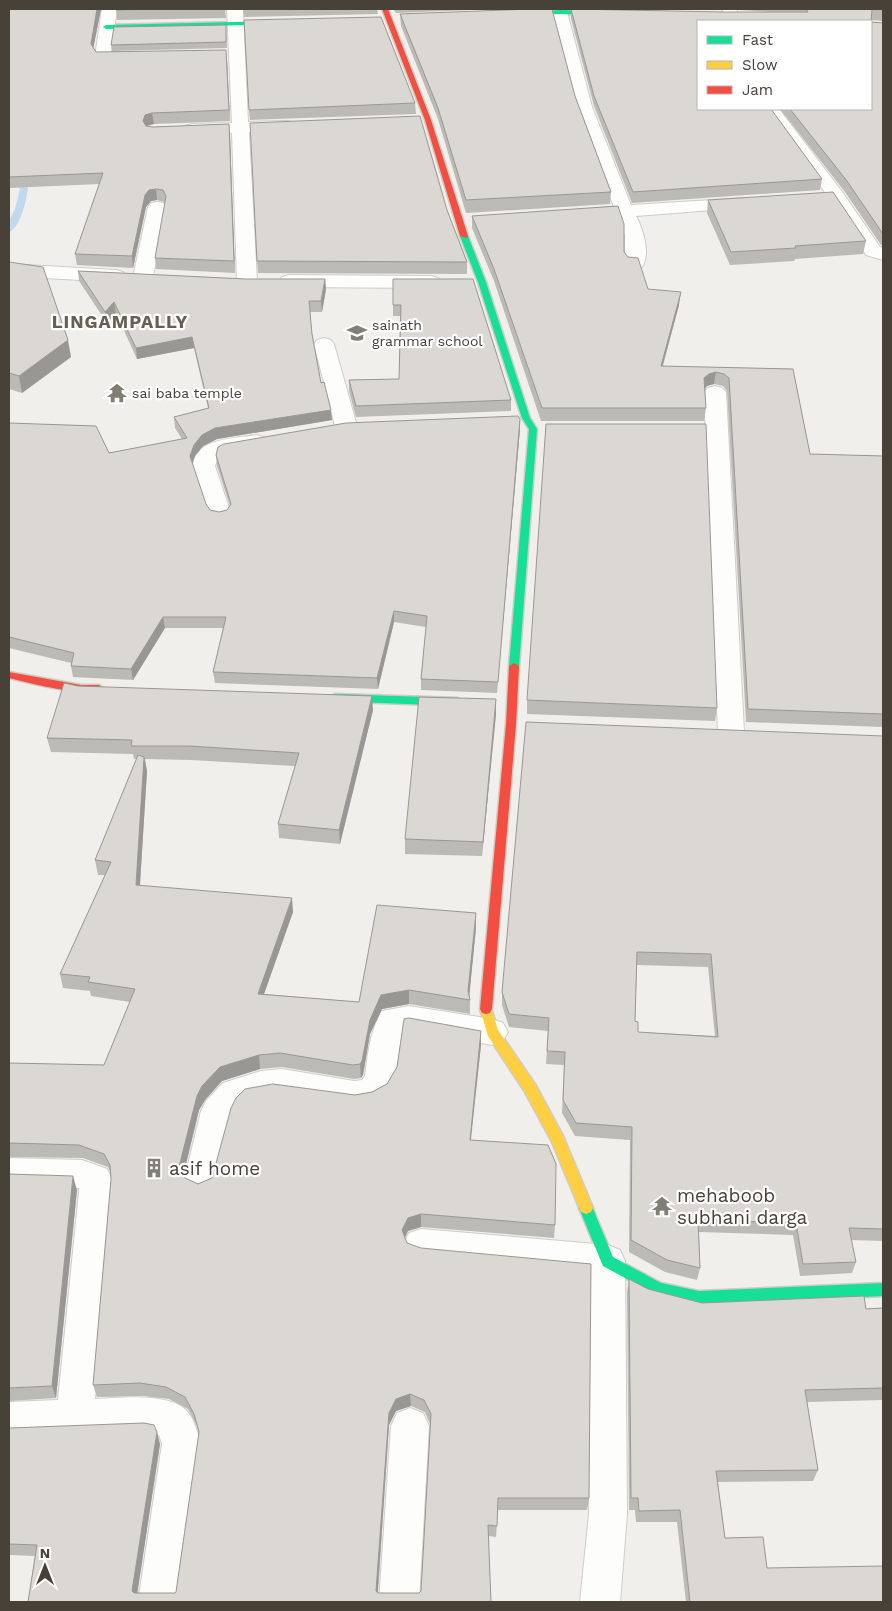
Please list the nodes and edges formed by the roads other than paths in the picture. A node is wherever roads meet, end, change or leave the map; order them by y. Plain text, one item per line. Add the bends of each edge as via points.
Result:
1 (109, 9) edge
2 (559, 12) junction
3 (619, 14) edge
4 (502, 15) edge
5 (235, 17) edge
6 (388, 17) edge
7 (293, 23) edge
8 (106, 27) junction
9 (237, 54) junction
10 (218, 55) edge
11 (151, 57) edge
12 (771, 110) edge
13 (409, 120) edge
14 (428, 120) junction
15 (300, 125) edge
16 (241, 127) junction
17 (173, 130) edge
18 (837, 197) junction
19 (817, 198) edge
20 (760, 202) edge
21 (157, 207) edge
22 (624, 212) junction
23 (566, 215) edge
24 (478, 220) edge
25 (458, 221) junction
26 (883, 254) edge
27 (635, 264) edge
28 (16, 271) edge
29 (482, 282) junction
30 (324, 344) dead end
31 (715, 392) edge
32 (346, 427) edge
33 (272, 439) edge
34 (220, 514) edge
35 (9, 675) edge
36 (111, 690) edge
37 (321, 697) edge
38 (471, 703) edge
39 (507, 711) junction
40 (539, 725) edge
41 (759, 734) edge
42 (492, 1032) junction
43 (9, 1172) edge
44 (201, 1181) edge
45 (420, 1244) dead end
46 (608, 1261) junction
47 (883, 1290) edge
48 (75, 1417) junction
49 (9, 1420) edge
50 (410, 1426) dead end
51 (158, 1602) edge
52 (399, 1602) edge
53 (600, 1602) edge

1 - 8 street
2 - 3 street
2 - 4 street
2 - 22 street via 584,107
5 - 7 street
5 - 8 street
5 - 9 street
6 - 14 street
8 - 11 street via 103,57
9 - 10 street
9 - 16 street
12 - 18 street
13 - 14 street
14 - 25 street
15 - 16 street
16 - 17 street
16 - 29 street via 237,281
18 - 19 street
18 - 26 street via 873,251
20 - 22 street
21 - 28 street via 152,277
22 - 23 street
22 - 27 street via 631,221 636,241
24 - 25 street
25 - 29 street
29 - 39 street via 529,424
30 - 32 street
31 - 41 street via 707,429 721,732
33 - 34 street via 216,448 208,454 204,466
35 - 36 street via 81,689
37 - 38 street
39 - 40 street
39 - 42 street via 485,1005
42 - 44 street via 409,1018 393,1020 388,1028 380,1080 371,1092 354,1094 282,1082 234,1092 217,1111
42 - 46 street via 530,1088 558,1140
43 - 48 street via 82,1174 95,1179
45 - 46 street
46 - 47 street via 658,1289 699,1298
46 - 53 street via 608,1514
48 - 49 street
48 - 51 street via 163,1417 175,1422 180,1432 181,1444
50 - 52 street

